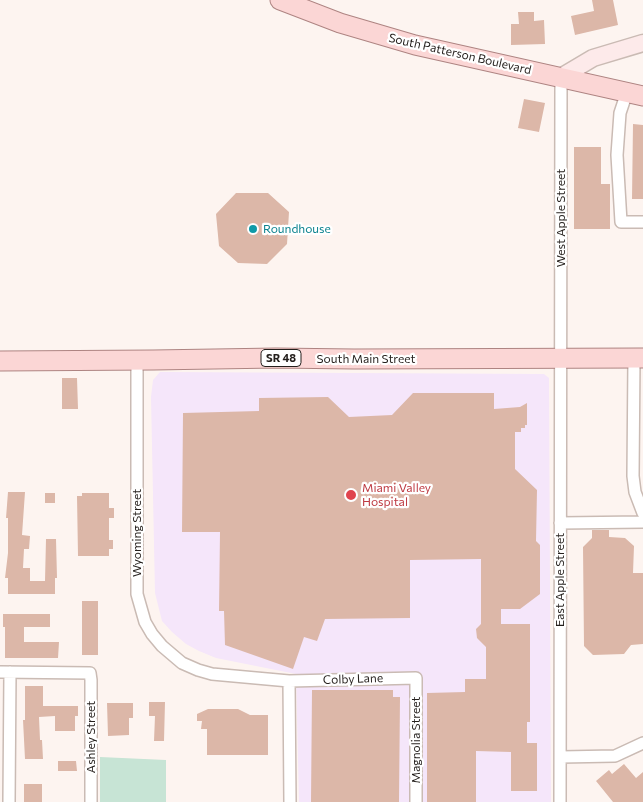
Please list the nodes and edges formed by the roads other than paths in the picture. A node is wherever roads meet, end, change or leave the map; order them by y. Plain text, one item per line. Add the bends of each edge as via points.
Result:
1 (280, 0) edge
2 (643, 44) edge
3 (561, 77) junction
4 (635, 94) edge
5 (643, 222) edge
6 (561, 358) junction
7 (639, 358) edge
8 (137, 360) junction
9 (0, 361) edge
10 (643, 513) edge
11 (643, 522) edge
12 (560, 523) junction
13 (5, 672) edge
14 (416, 678) joint
15 (289, 681) junction
16 (643, 742) edge
17 (561, 757) junction
18 (9, 802) edge
19 (91, 802) edge
20 (290, 802) edge
21 (416, 802) edge
22 (560, 802) edge

1 - 3 main road, South Patterson Boulevard via 340,23 415,45
2 - 3 street via 593,58
3 - 4 main road, South Patterson Boulevard
3 - 6 street, West Apple Street
4 - 5 street via 620,113 617,155 622,222
6 - 7 main road, South Main Street / SR 48
6 - 8 main road, South Main Street / SR 48
6 - 12 street, East Apple Street
7 - 10 street via 633,476
8 - 9 main road, South Main Street / SR 48
8 - 15 street, Wyoming Street via 137,594 145,622 162,646 182,663 207,672
11 - 12 street
12 - 17 street, East Apple Street
13 - 18 street
13 - 19 street, Ashley Street via 90,673
14 - 15 street, Colby Lane
14 - 21 street, Magnolia Street
15 - 20 street
16 - 17 street via 615,756
17 - 22 street, East Apple Street

